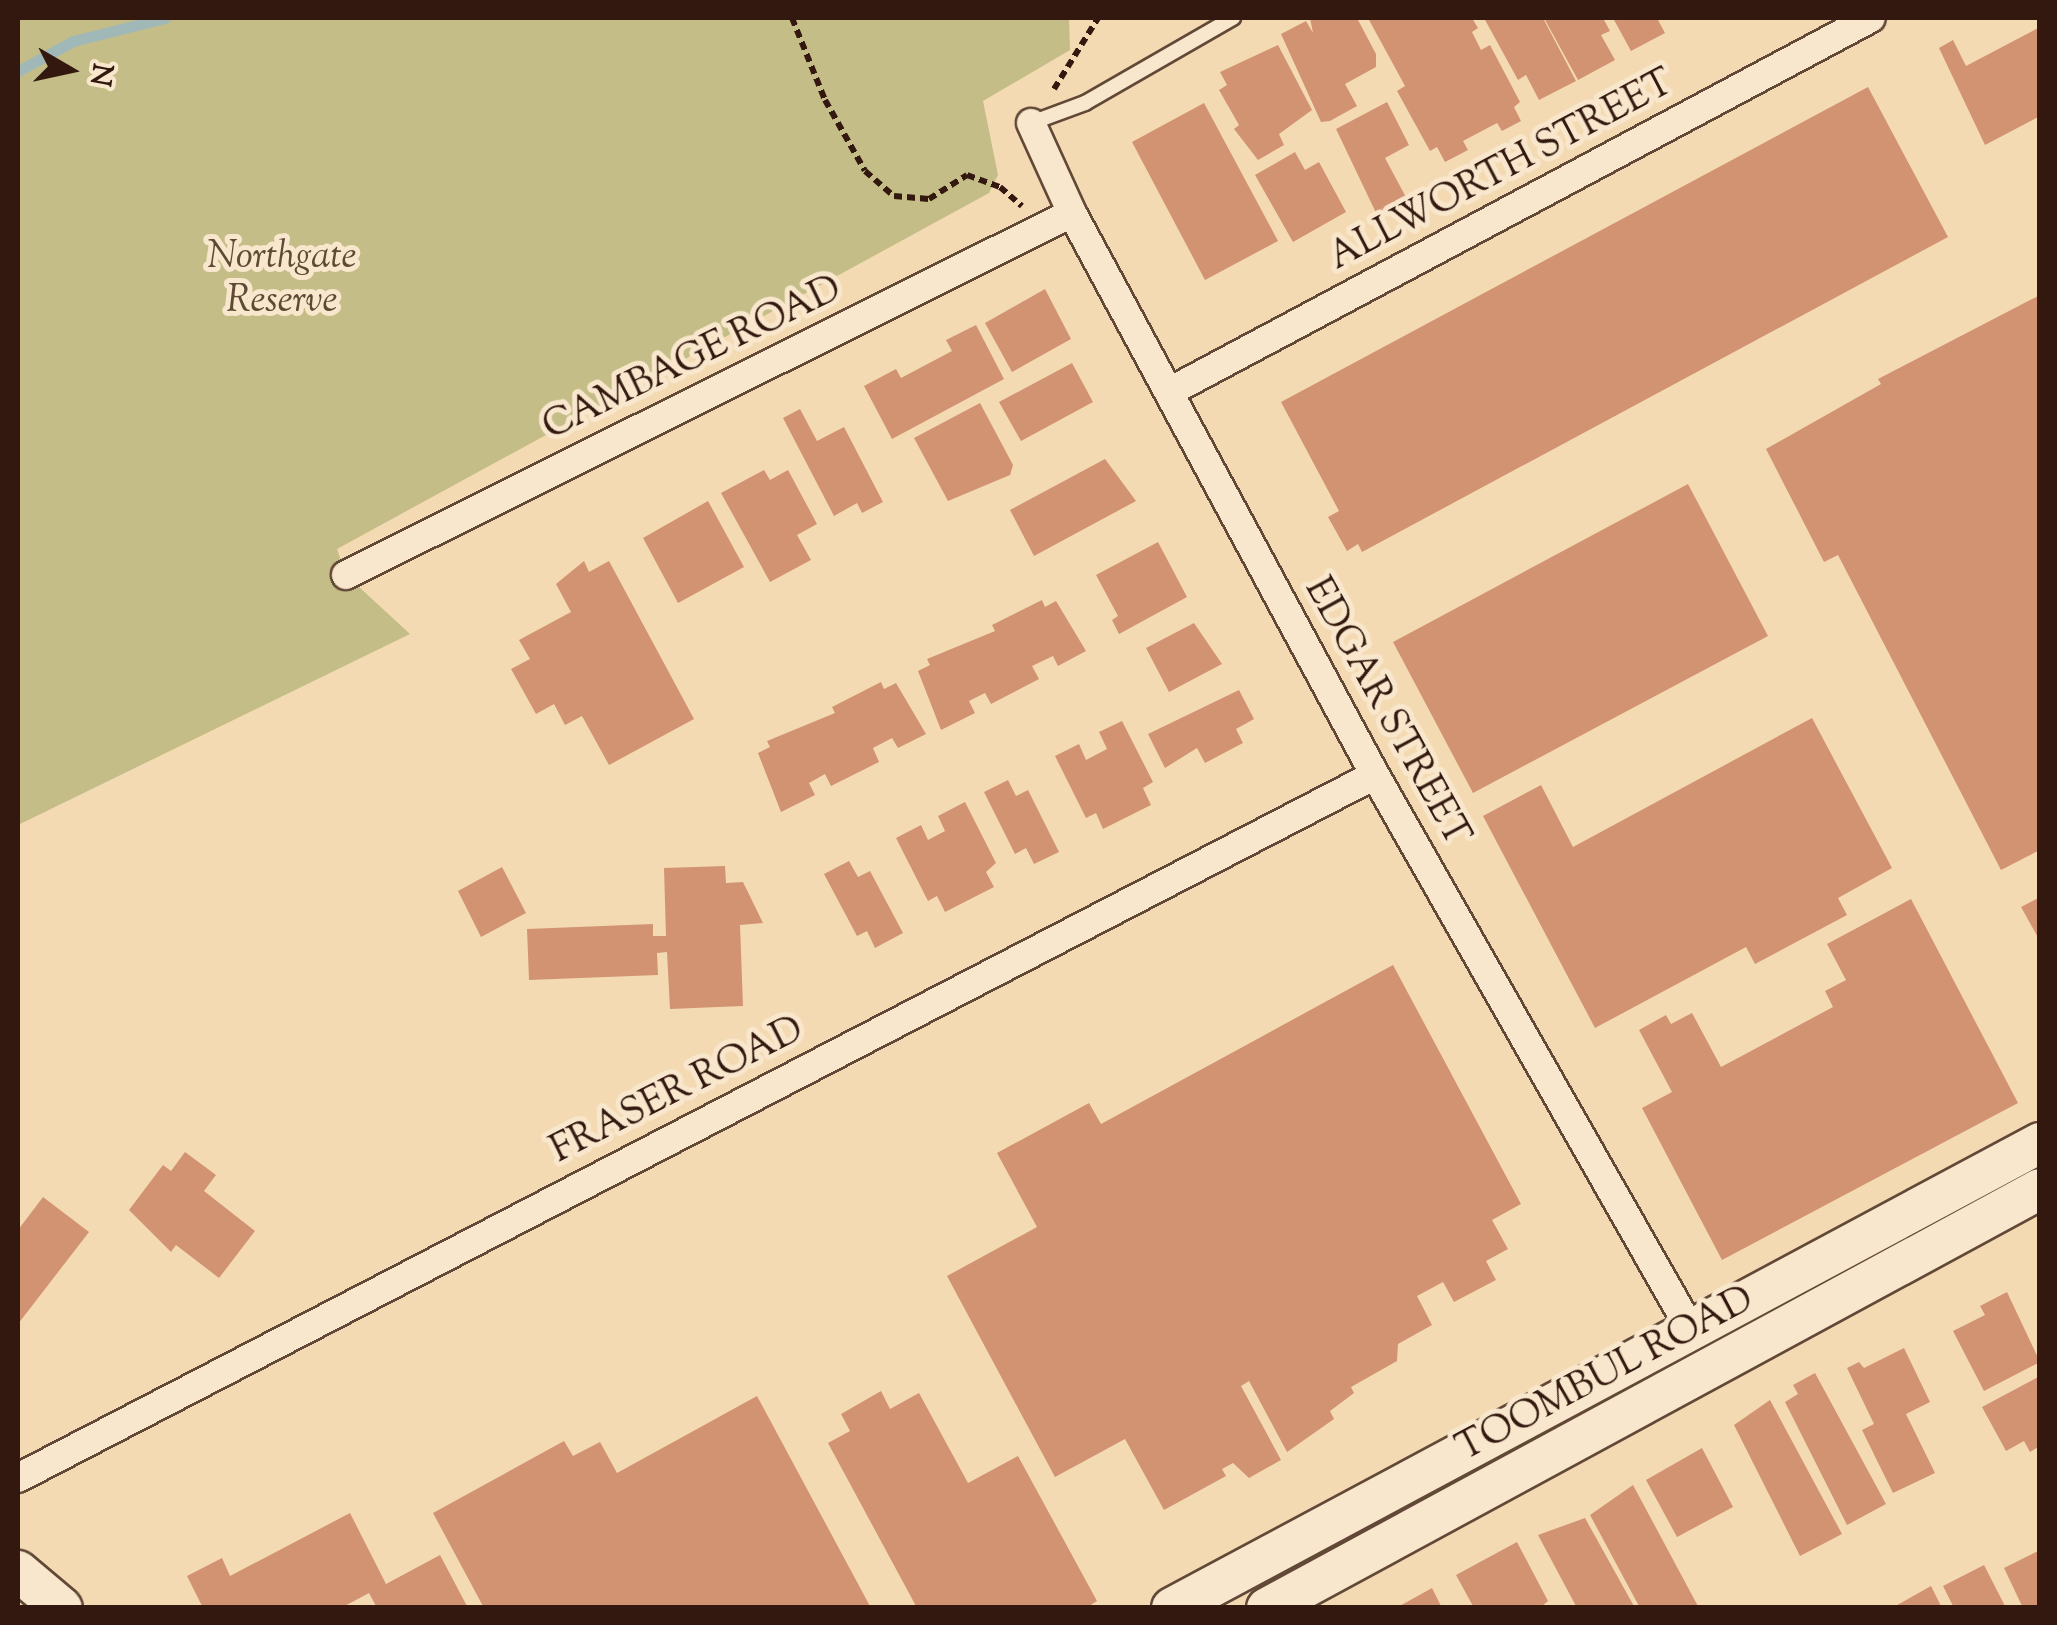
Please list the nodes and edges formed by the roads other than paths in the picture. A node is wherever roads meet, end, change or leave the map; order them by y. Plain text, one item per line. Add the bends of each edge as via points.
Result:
1 (1233, 18) edge
2 (1871, 18) edge
3 (1031, 123) joint
4 (1072, 213) junction
5 (1169, 392) junction
6 (346, 574) dead end
7 (1375, 775) junction
8 (2028, 1150) edge
9 (2038, 1193) edge
10 (1690, 1330) junction
11 (18, 1478) edge
12 (18, 1571) edge
13 (62, 1608) edge
14 (1172, 1608) edge
15 (1267, 1608) edge

1 - 3 lane via 1085,103
2 - 5 street, ALLWORTH STREET
3 - 4 street, EDGAR STREET
4 - 5 street, EDGAR STREET
4 - 6 street, CAMBAGE ROAD
5 - 7 street, EDGAR STREET
7 - 10 street, EDGAR STREET
7 - 11 street, FRASER ROAD
8 - 9 street
8 - 10 main road, TOOMBUL ROAD
9 - 15 main road, TOOMBUL ROAD
10 - 14 main road, TOOMBUL ROAD
12 - 13 main road

